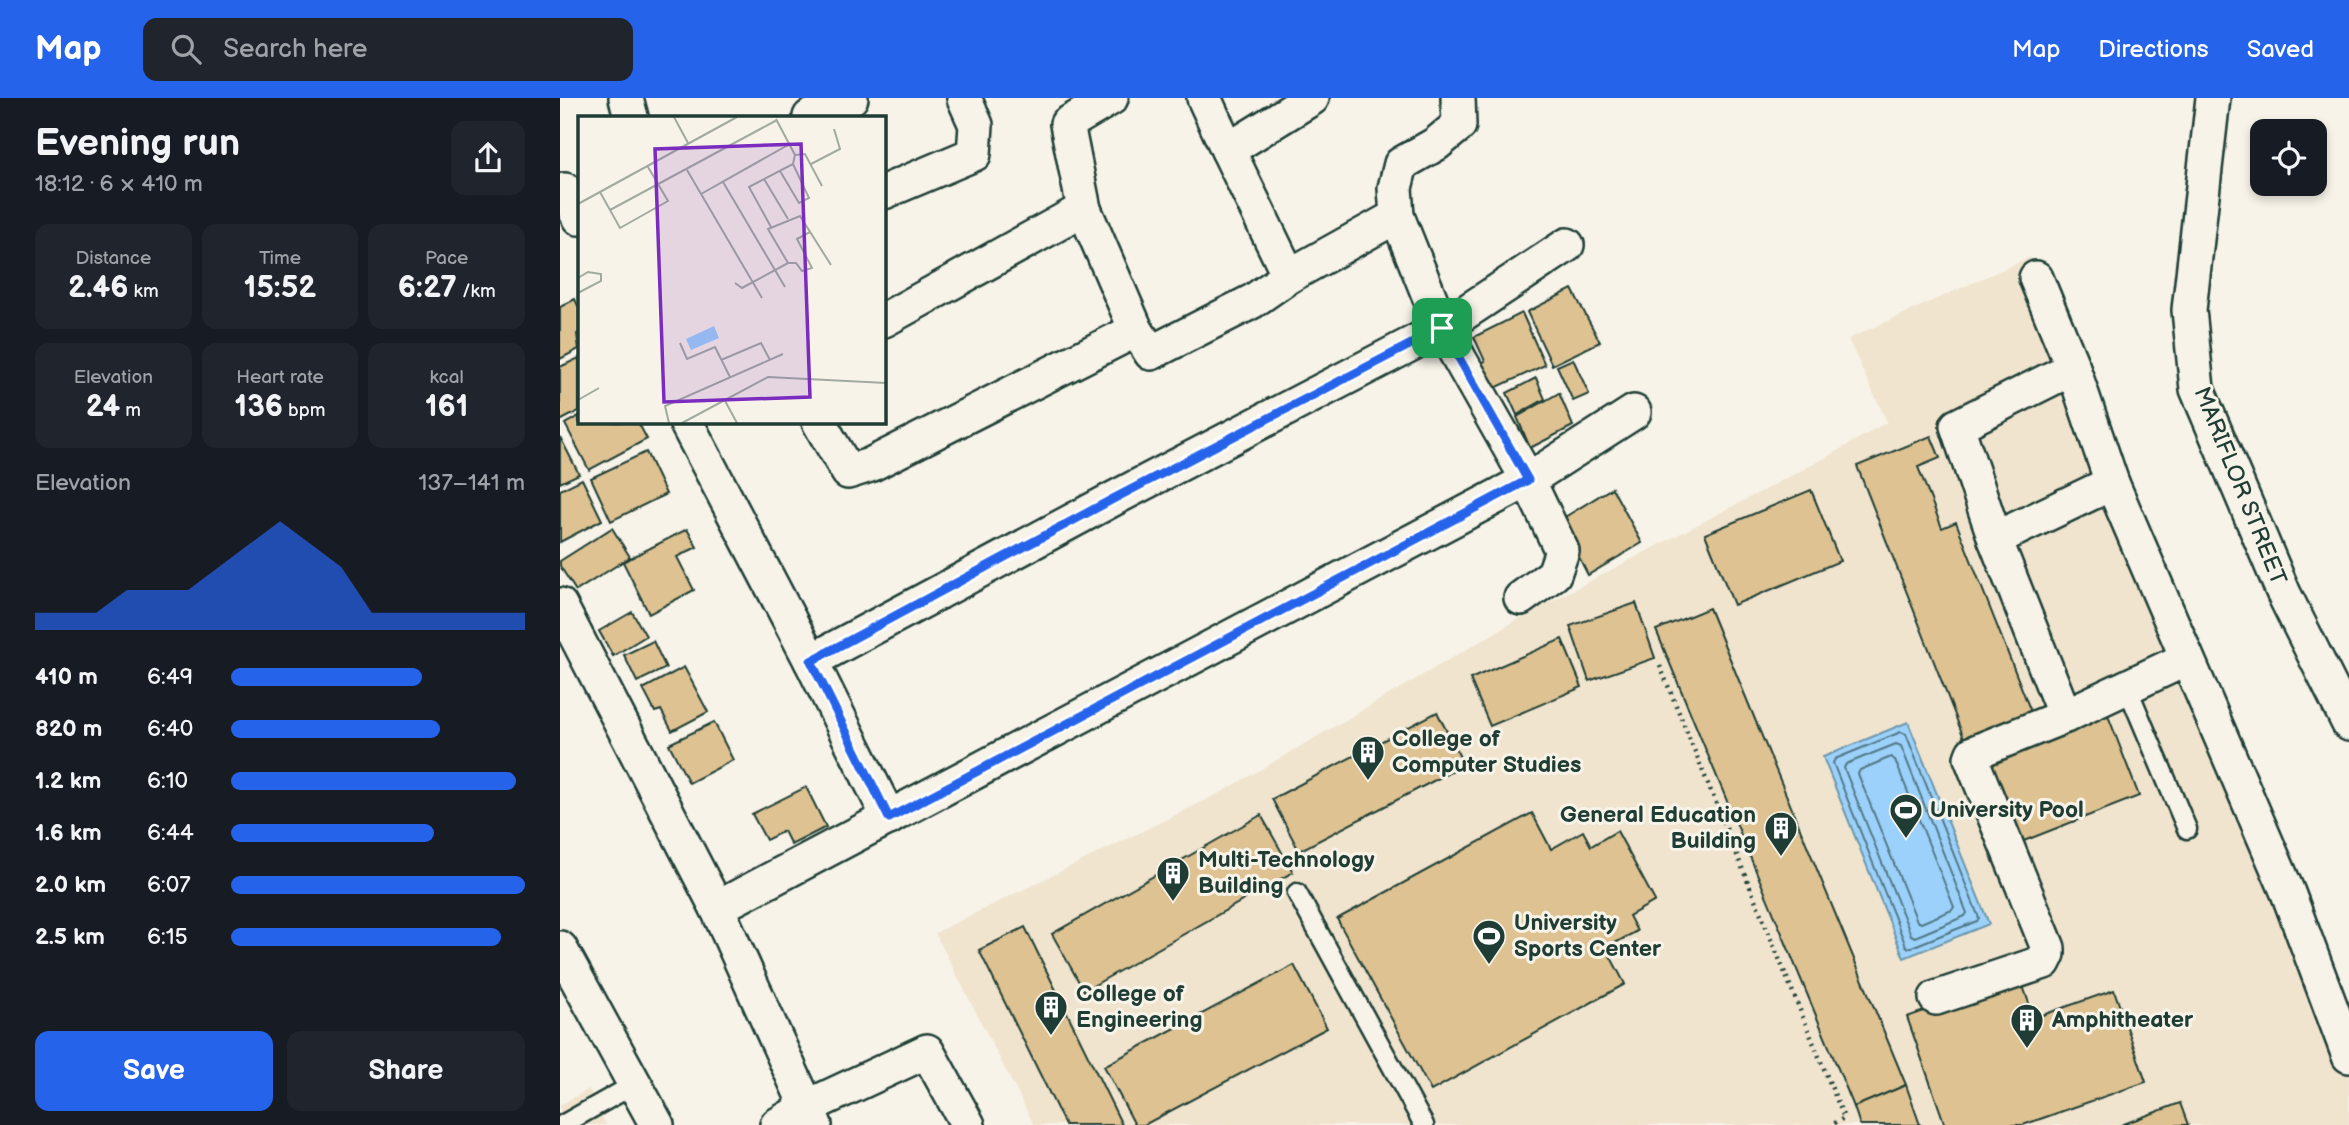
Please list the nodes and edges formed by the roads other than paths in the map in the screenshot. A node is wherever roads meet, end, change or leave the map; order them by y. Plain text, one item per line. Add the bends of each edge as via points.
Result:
1 (626, 98) edge
2 (851, 98) edge
3 (964, 98) edge
4 (1111, 98) edge
5 (1204, 98) edge
6 (1312, 98) edge
7 (1458, 98) edge
8 (2213, 98) edge
9 (631, 116) edge
10 (812, 116) edge
11 (1228, 150) junction
12 (886, 191) edge
13 (1084, 209) junction
14 (1397, 216) junction
15 (1567, 245) dead end
16 (1289, 276) junction
17 (2036, 278) dead end
18 (886, 319) edge
19 (1442, 328) junction
20 (1136, 330) junction
21 (2073, 368) junction
22 (1634, 412) dead end
23 (687, 424) edge
24 (820, 424) edge
25 (1528, 480) junction
26 (2112, 482) junction
27 (1995, 538) junction
28 (1521, 598) dead end
29 (560, 605) edge
30 (2186, 659) junction
31 (811, 661) junction
32 (2127, 687) junction
33 (2345, 707) edge
34 (2065, 716) junction
35 (889, 818) junction
36 (2187, 829) dead end
37 (1297, 893) dead end
38 (717, 908) junction
39 (560, 948) edge
40 (1936, 998) dead end
41 (2349, 1056) edge
42 (635, 1084) junction
43 (811, 1116) edge
44 (562, 1125) edge
45 (657, 1125) edge
46 (777, 1125) edge
47 (968, 1125) edge
48 (1424, 1125) edge

1 - 9 street
2 - 10 street
3 - 12 street via 976,125 974,154
4 - 13 street via 1067,124
5 - 11 street
6 - 11 street
7 - 14 street via 1459,125 1401,164 1395,188
8 - 33 street, MARIFLOR STREET via 2189,310 2197,389 2284,594
11 - 16 street
13 - 18 street
13 - 20 street
14 - 16 street
14 - 19 street
15 - 19 street
16 - 20 street via 1253,301 1151,353
17 - 21 street
19 - 25 street
19 - 31 street
20 - 24 street via 870,466 848,472
21 - 26 street
21 - 27 street via 1957,426
22 - 25 street
23 - 31 street
25 - 28 street via 1562,551 1554,574
25 - 35 street
26 - 27 street
26 - 30 street
27 - 34 street
29 - 38 street
30 - 32 street
30 - 41 street via 2288,893
31 - 35 street
32 - 34 street
32 - 36 lane
34 - 40 street via 1978,749 1971,758 2048,954 2044,962
35 - 38 street
37 - 48 lane
38 - 43 street
39 - 42 street
42 - 44 lane
42 - 45 street
43 - 46 street
43 - 47 street via 927,1051

